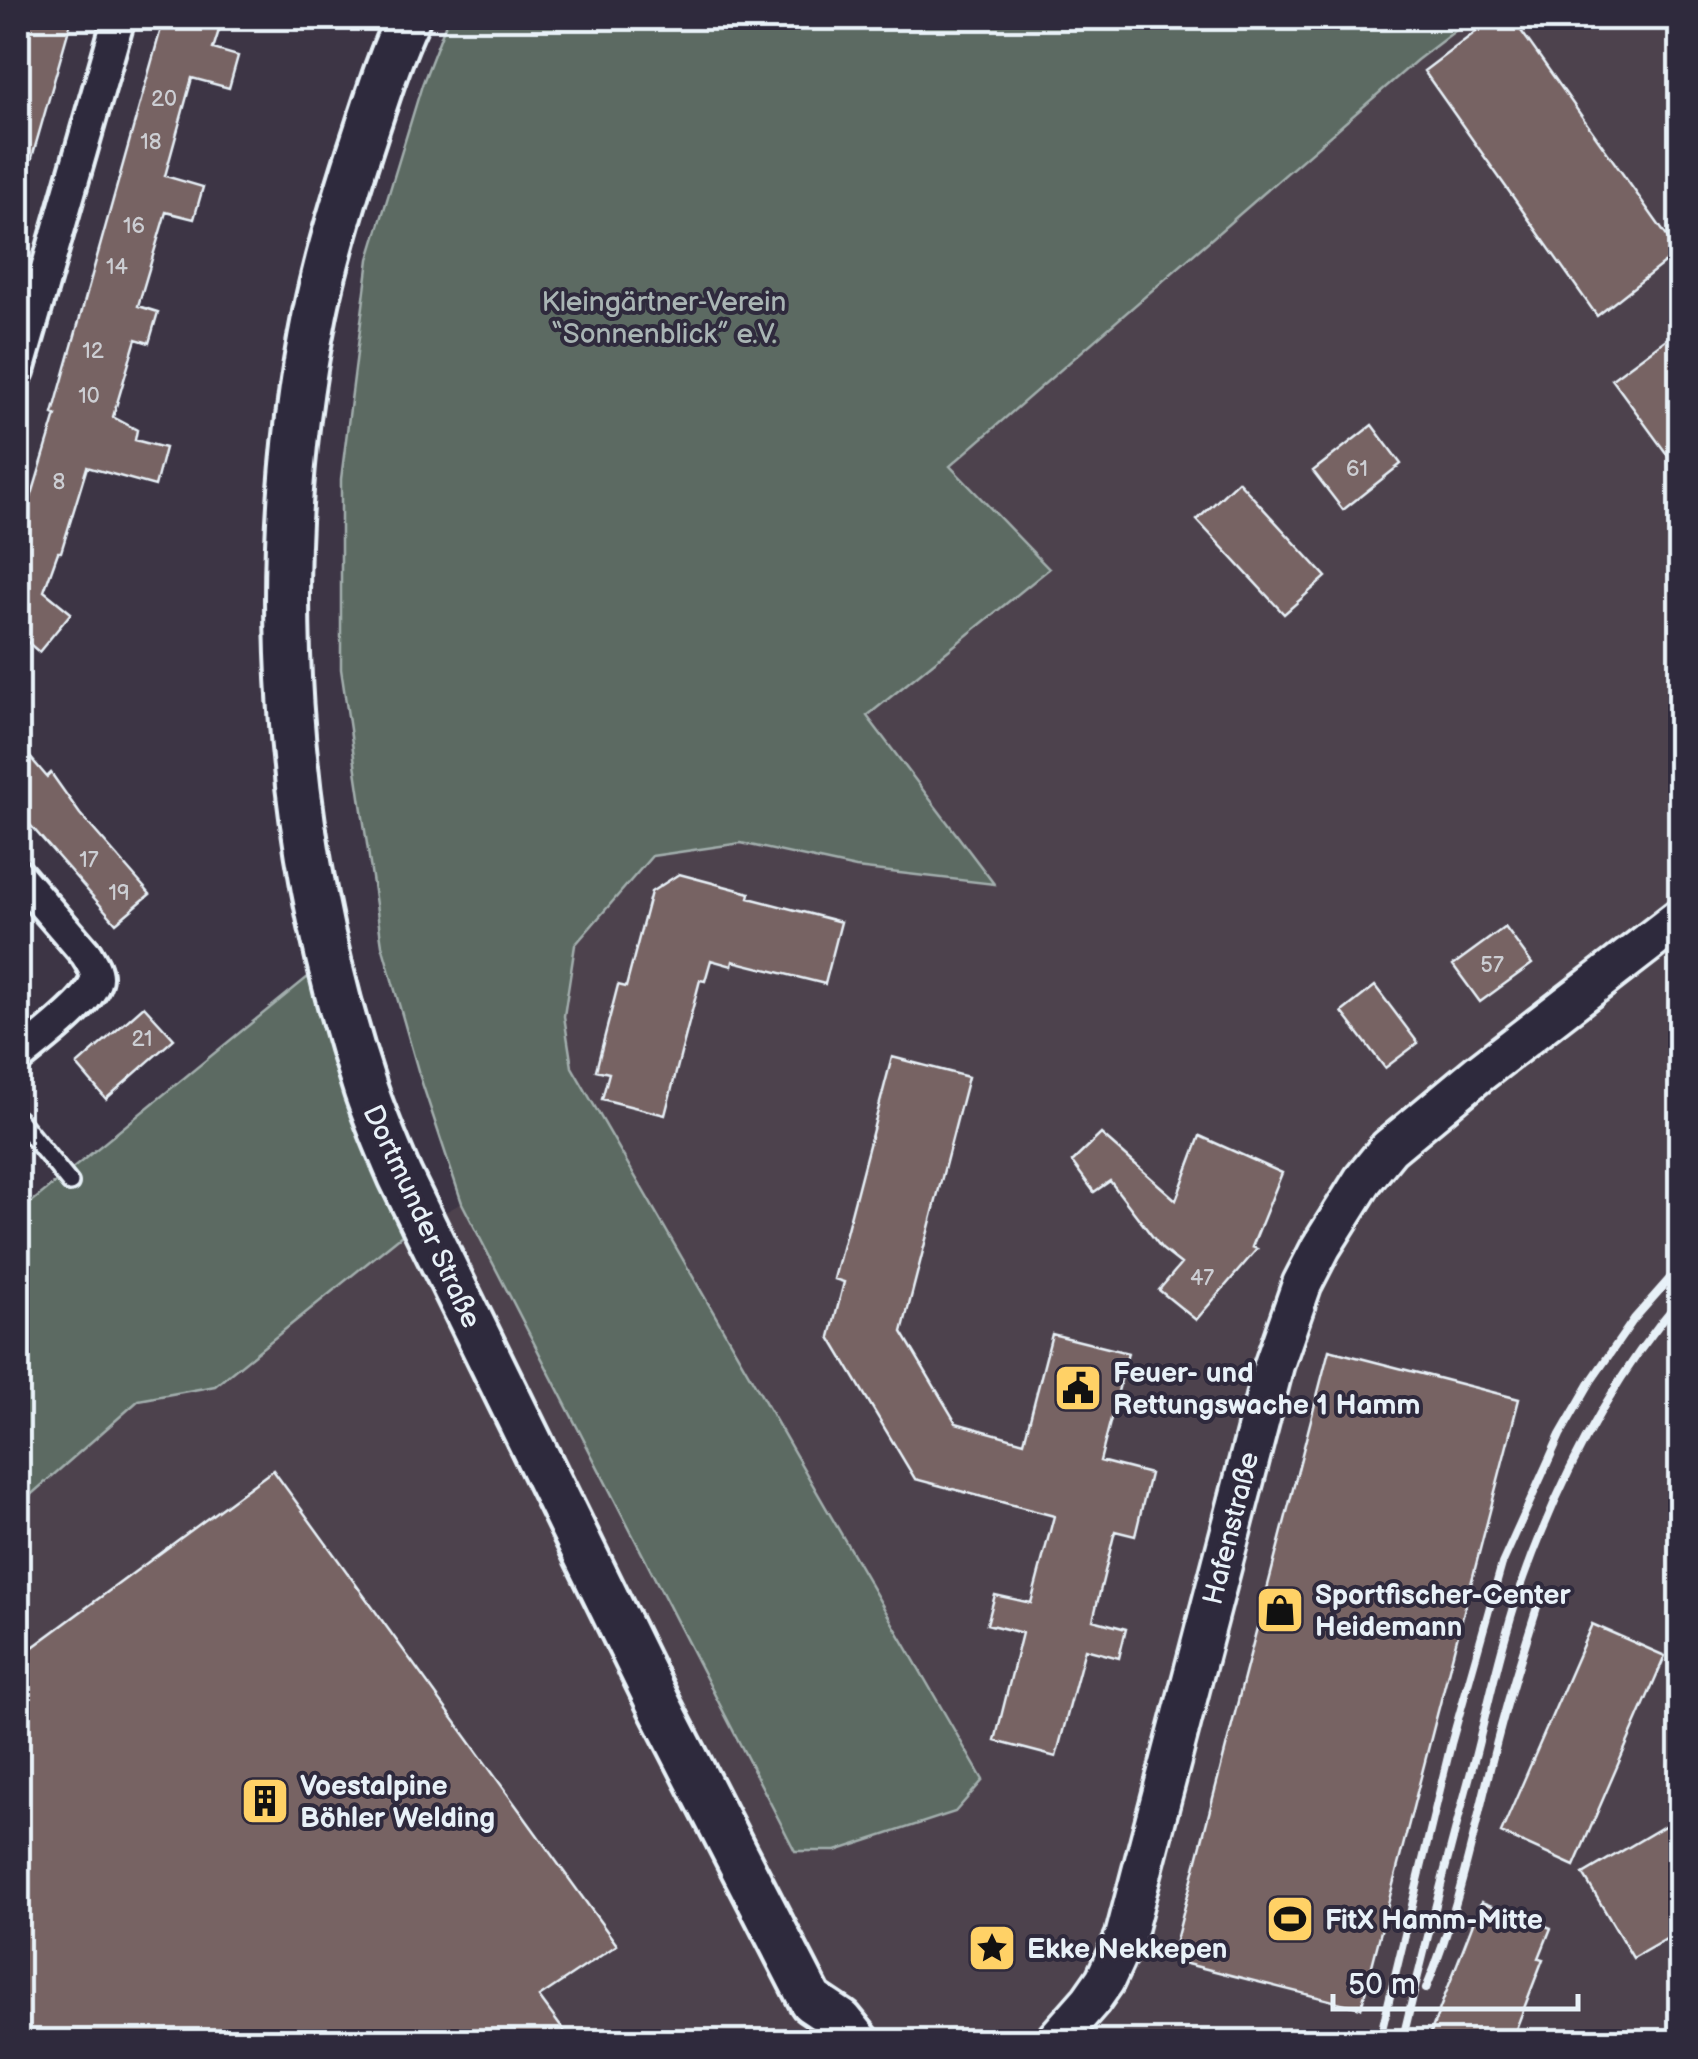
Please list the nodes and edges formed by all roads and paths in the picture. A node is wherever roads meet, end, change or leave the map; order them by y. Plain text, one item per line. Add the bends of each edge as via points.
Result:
1 (119, 18) edge
2 (408, 18) edge
3 (18, 371) edge
4 (18, 875) edge
5 (1680, 918) edge
6 (18, 1058) edge
7 (18, 1119) edge
8 (70, 1184) dead end
9 (815, 2021) edge
10 (1047, 2041) edge
11 (858, 2042) edge

1 - 3 street
2 - 9 main road, Dortmunder Straße via 339,214 298,426 289,527 288,705 322,932 366,1092 400,1176
4 - 6 street via 86,954 96,979 82,1002
5 - 10 street, Hafenstraße via 1389,1148 1321,1246 1274,1365 1125,1937 1091,2000
7 - 8 lane
9 - 11 main road, Dortmunder Straße via 840,2021

